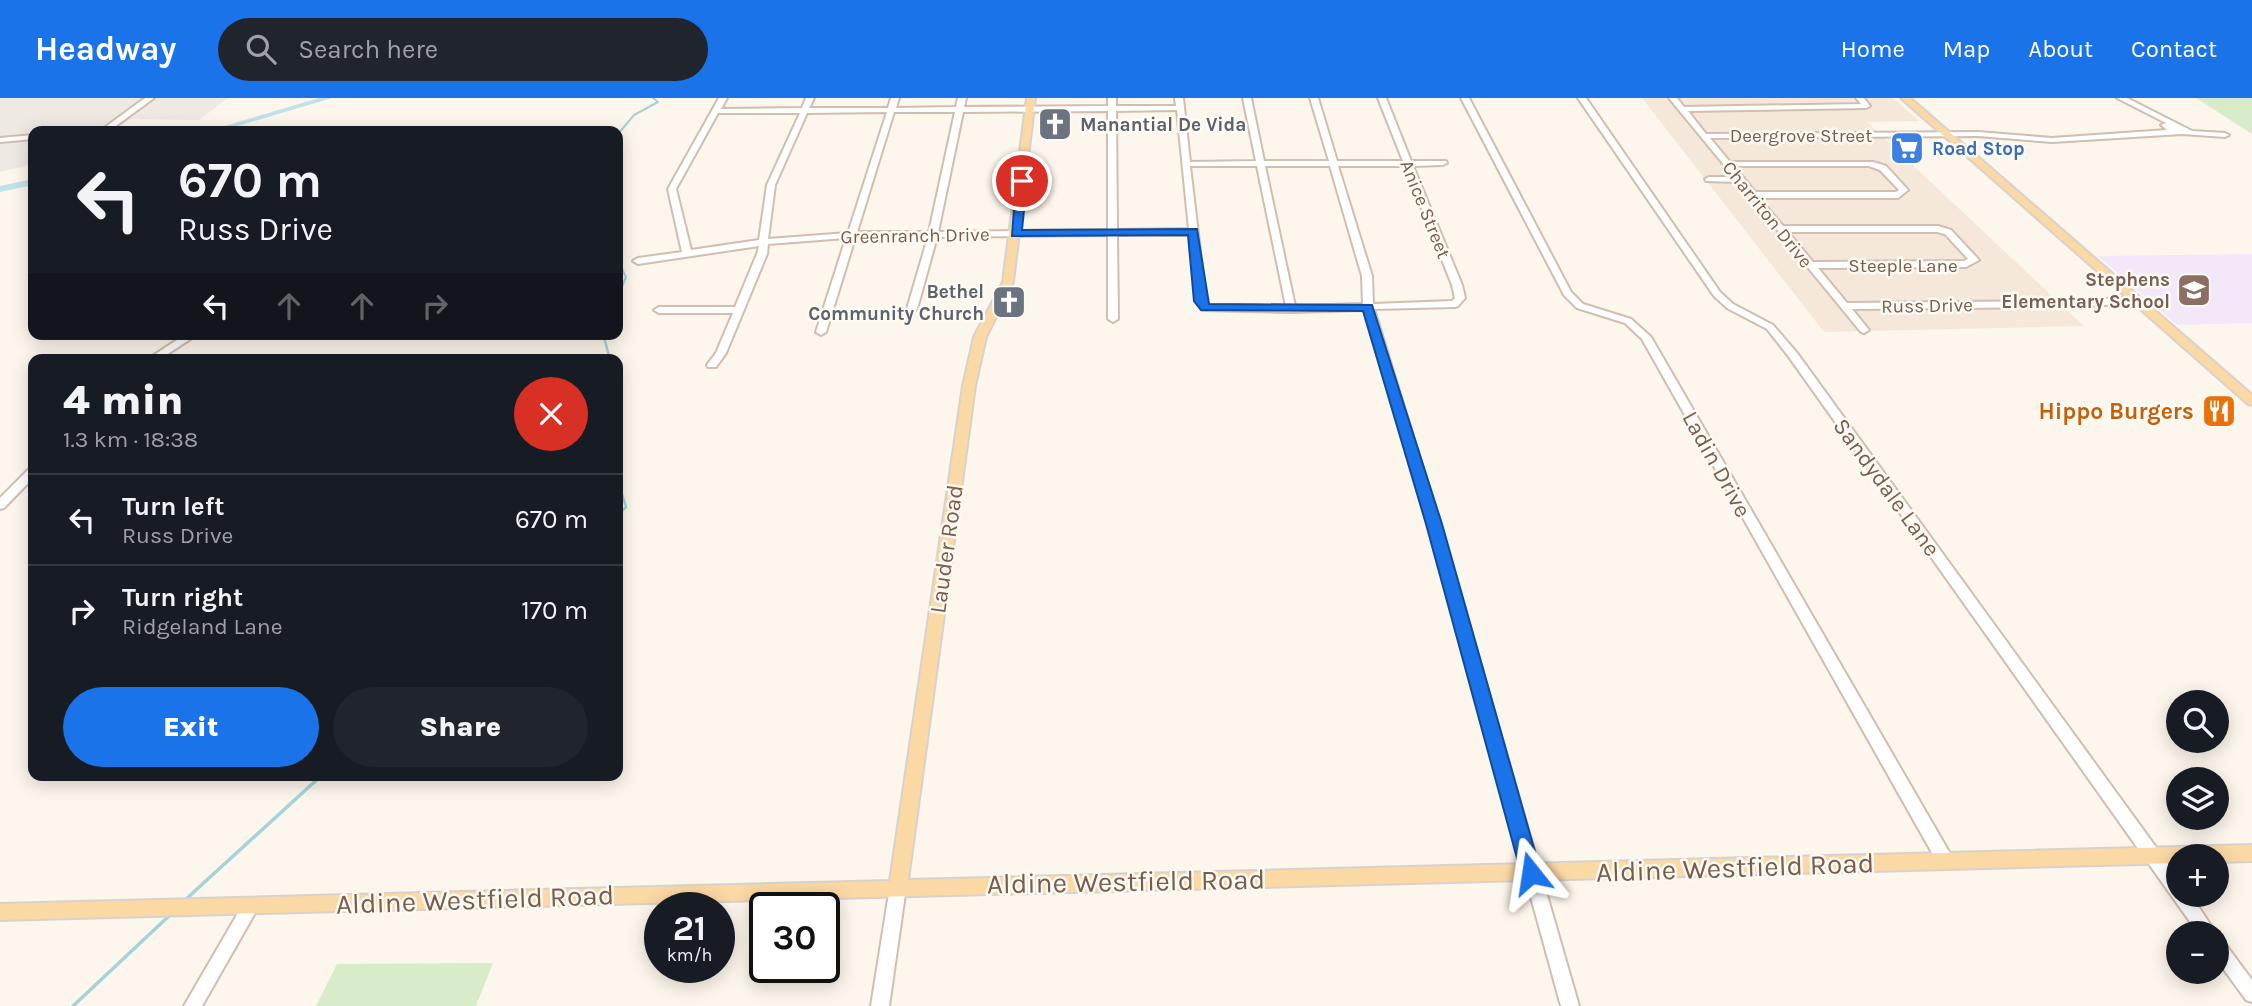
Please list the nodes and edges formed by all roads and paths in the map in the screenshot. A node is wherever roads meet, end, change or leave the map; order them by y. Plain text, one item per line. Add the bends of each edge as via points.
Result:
1 (150, 98) edge
2 (723, 98) edge
3 (810, 98) edge
4 (895, 98) edge
5 (962, 98) edge
6 (1112, 98) edge
7 (1180, 98) edge
8 (1247, 98) edge
9 (1314, 98) edge
10 (1382, 98) edge
11 (1465, 98) edge
12 (1582, 98) edge
13 (1672, 98) edge
14 (1860, 98) edge
15 (1905, 98) edge
16 (2121, 98) edge
17 (1030, 104) edge
18 (1181, 108) junction
19 (1112, 109) junction
20 (1682, 109) junction
21 (805, 110) junction
22 (891, 110) junction
23 (959, 110) junction
24 (716, 111) junction
25 (2159, 116) junction
26 (111, 126) edge
27 (2165, 126) junction
28 (2181, 130) junction
29 (2149, 132) junction
30 (1946, 134) junction
31 (2225, 135) dead end
32 (1704, 136) junction
33 (28, 137) edge
34 (0, 140) edge
35 (1408, 163) junction
36 (1443, 163) dead end
37 (1187, 164) junction
38 (1260, 164) junction
39 (1334, 164) junction
40 (1727, 164) junction
41 (1892, 177) joint
42 (1709, 179) dead end
43 (1740, 180) junction
44 (1753, 195) junction
45 (1780, 229) junction
46 (1193, 232) junction
47 (1112, 233) junction
48 (852, 234) junction
49 (933, 234) junction
50 (1016, 234) junction
51 (765, 242) junction
52 (687, 254) junction
53 (638, 261) dead end
54 (1811, 265) junction
55 (2136, 300) junction
56 (1439, 306) joint
57 (1844, 306) junction
58 (1368, 307) junction
59 (1205, 308) joint
60 (912, 309) dead end
61 (1291, 309) junction
62 (659, 310) dead end
63 (740, 310) junction
64 (1113, 319) dead end
65 (1864, 330) dead end
66 (821, 332) dead end
67 (183, 340) edge
68 (161, 354) edge
69 (712, 365) dead end
70 (2252, 401) edge
71 (28, 477) edge
72 (0, 505) edge
73 (2252, 853) edge
74 (2153, 856) junction
75 (1946, 862) junction
76 (1531, 873) junction
77 (2166, 874) edge
78 (898, 887) junction
79 (251, 906) junction
80 (0, 912) edge
81 (2229, 962) edge
82 (2251, 991) edge
83 (193, 1006) edge
84 (880, 1006) edge
85 (1570, 1006) edge

1 - 26 street
2 - 24 street
3 - 21 street
4 - 22 street
5 - 23 street
6 - 19 street
7 - 18 street
8 - 38 street
9 - 39 street
10 - 35 street, Anice Street
11 - 75 street, Ladin Drive via 1567,293 1580,306 1628,321 1646,337
12 - 74 street, Sandydale Lane via 1717,294 1770,327 1793,355
13 - 20 street, Charriton Drive
14 - 20 street via 1866,106
15 - 30 main road
16 - 25 street
17 - 19 street
17 - 23 street
17 - 50 main road, Lauder Road
18 - 19 street
18 - 37 street
19 - 47 street
20 - 32 street, Charriton Drive
21 - 22 street
21 - 24 street
21 - 51 street via 771,185
22 - 23 street
22 - 48 street
23 - 49 street
24 - 52 street via 672,189
25 - 27 street
25 - 28 street
27 - 28 street
27 - 29 street, Deergrove Street
28 - 29 street, Deergrove Street
28 - 31 street, Deergrove Street
29 - 30 street, Deergrove Street via 2052,140
30 - 32 street, Deergrove Street
30 - 55 main road
32 - 40 street, Charriton Drive
33 - 34 street
35 - 36 street
35 - 39 street
35 - 56 street, Anice Street via 1460,298 1455,304
37 - 38 street
37 - 46 street
38 - 39 street
38 - 61 street
39 - 58 street via 1367,276
40 - 41 street via 1870,164
40 - 43 street, Charriton Drive
41 - 44 street via 1904,190 1902,194
42 - 43 street
43 - 44 street, Charriton Drive
44 - 45 street, Charriton Drive
45 - 54 street, Charriton Drive
45 - 54 street, Steeple Lane via 1933,228 1948,232 1972,263
46 - 47 street, Greenranch Drive
46 - 59 street via 1200,301
47 - 50 street, Greenranch Drive
47 - 64 street
48 - 49 street, Greenranch Drive
48 - 51 street, Greenranch Drive
48 - 66 street
49 - 50 street, Greenranch Drive
49 - 60 street
50 - 78 main road, Lauder Road via 1006,289 975,352
51 - 52 street, Greenranch Drive
51 - 63 street
52 - 53 street, Greenranch Drive
54 - 57 street, Charriton Drive
55 - 57 street, Russ Drive
55 - 70 main road
56 - 58 street
57 - 65 street, Charriton Drive
58 - 61 street
58 - 76 street
59 - 61 street
62 - 63 street
63 - 69 street
67 - 68 street
71 - 72 street
73 - 74 main road, Aldine Westfield Road
74 - 75 main road, Aldine Westfield Road
74 - 77 street, Sandydale Lane
75 - 76 main road, Aldine Westfield Road
76 - 78 main road, Aldine Westfield Road
76 - 85 street
78 - 79 main road, Aldine Westfield Road
78 - 84 street, Lauder Road
79 - 80 main road, Aldine Westfield Road
79 - 83 street
81 - 82 street

